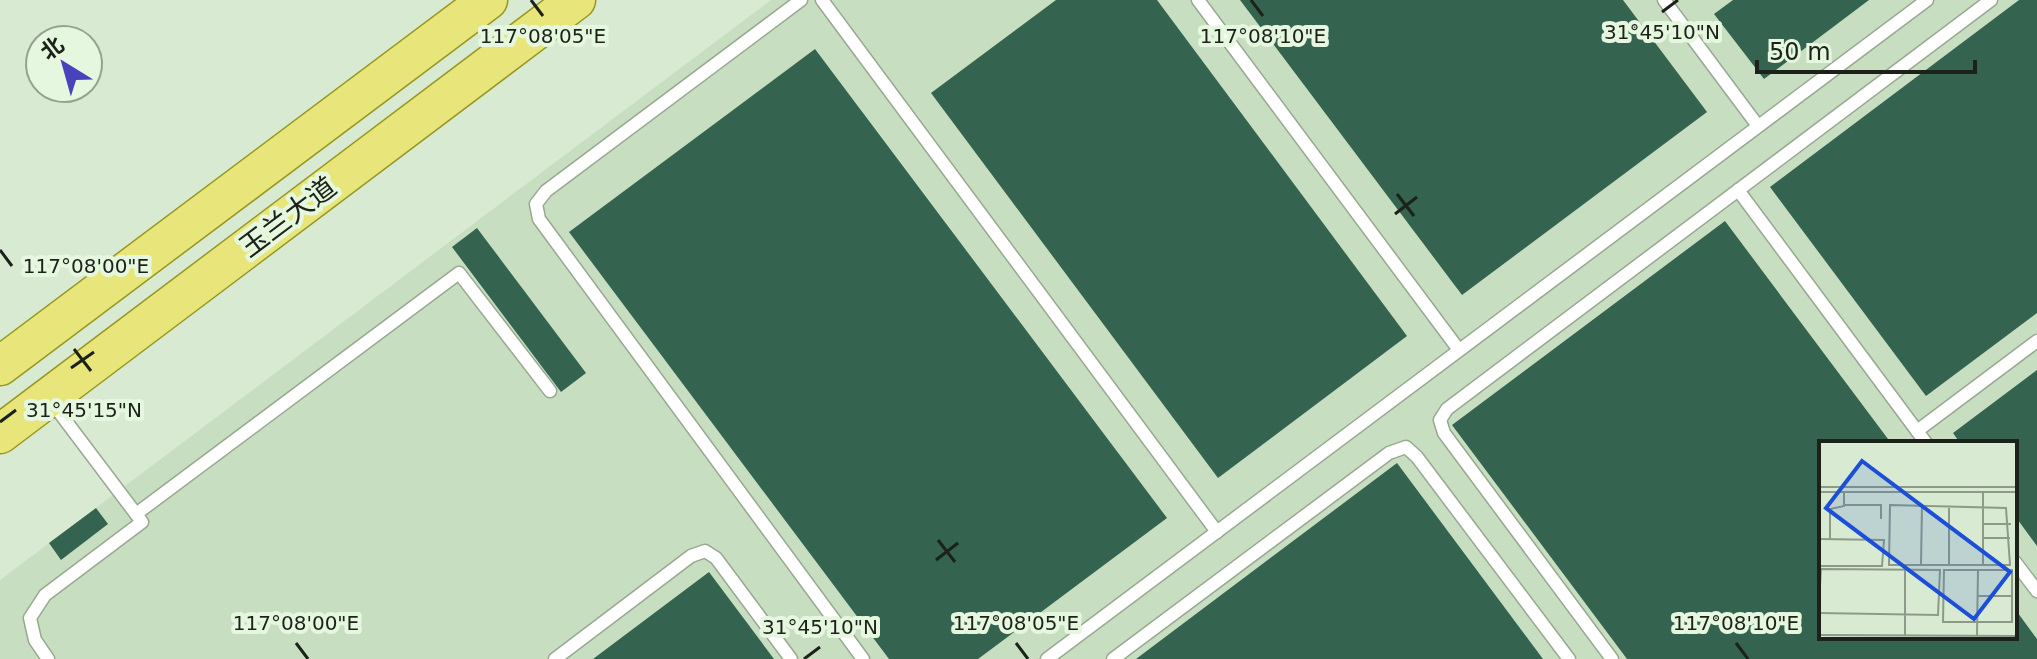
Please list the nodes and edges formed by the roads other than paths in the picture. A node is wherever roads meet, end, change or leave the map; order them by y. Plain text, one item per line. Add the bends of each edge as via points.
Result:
1 (488, 0) edge
2 (576, 0) edge
3 (801, 0) edge
4 (822, 0) edge
5 (1198, 0) edge
6 (1664, 0) edge
7 (1927, 0) edge
8 (1991, 0) edge
9 (1758, 126) junction
10 (1738, 190) junction
11 (2037, 341) edge
12 (1459, 350) junction
13 (0, 366) edge
14 (550, 391) dead end
15 (49, 398) junction
16 (1917, 431) junction
17 (0, 434) edge
18 (1924, 441) edge
19 (136, 514) junction
20 (1217, 532) junction
21 (2017, 565) edge
22 (2037, 591) edge
23 (48, 659) edge
24 (555, 659) edge
25 (791, 659) edge
26 (863, 659) edge
27 (1047, 659) edge
28 (1113, 659) edge
29 (1569, 659) edge
30 (1612, 659) edge

1 - 13 main road, 玉兰大道
2 - 15 main road, 玉兰大道
3 - 26 lane via 546,191 536,204 539,219
4 - 20 lane
5 - 12 lane
6 - 9 lane
7 - 9 lane
8 - 10 lane
9 - 12 lane
10 - 16 lane
10 - 30 lane via 1447,409 1440,420 1444,433
11 - 16 lane
12 - 20 lane
14 - 19 lane via 459,273
15 - 17 main road, 玉兰大道
15 - 19 lane
16 - 18 lane
19 - 23 lane via 142,522 45,595 30,618 35,640
20 - 27 lane
21 - 22 lane
24 - 25 lane via 691,556 705,551 716,558
28 - 29 lane via 1389,453 1406,447

